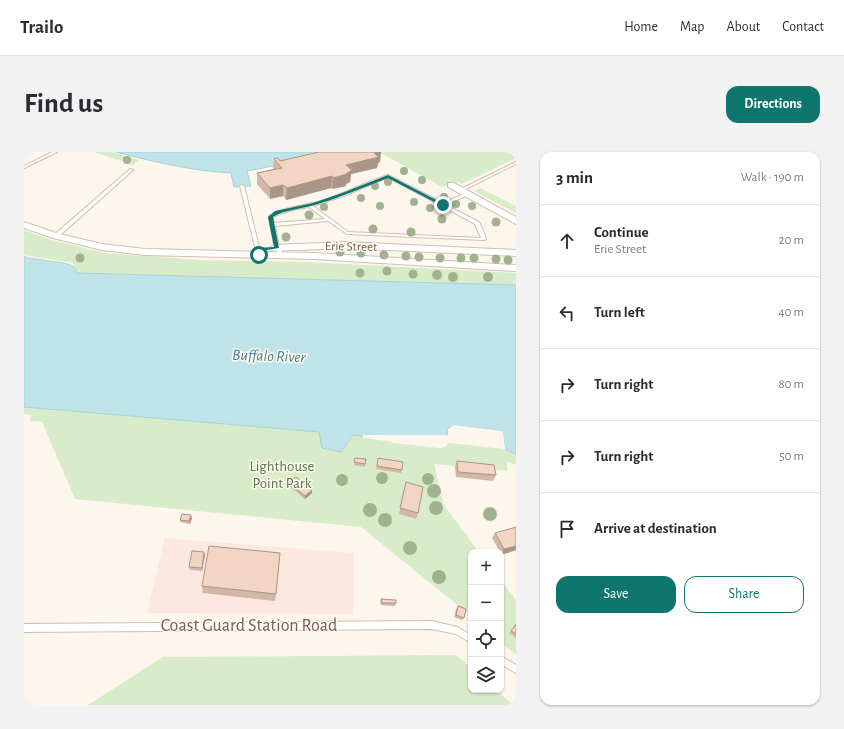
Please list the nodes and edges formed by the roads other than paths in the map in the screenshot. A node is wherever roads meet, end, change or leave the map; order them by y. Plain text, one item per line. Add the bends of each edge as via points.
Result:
1 (55, 152) edge
2 (516, 163) edge
3 (24, 167) edge
4 (131, 170) dead end
5 (451, 185) dead end
6 (242, 186) dead end
7 (464, 192) junction
8 (309, 205) junction
9 (443, 205) junction
10 (329, 220) junction
11 (516, 221) edge
12 (24, 224) edge
13 (272, 225) junction
14 (56, 236) junction
15 (258, 252) junction
16 (280, 252) junction
17 (516, 254) edge
18 (516, 268) edge
19 (24, 628) edge
20 (468, 637) edge
21 (504, 662) edge
22 (516, 669) edge

1 - 3 lane
2 - 7 lane
4 - 14 lane
5 - 7 street
6 - 15 lane
7 - 9 lane
7 - 11 street
8 - 9 lane via 388,176
8 - 10 lane
8 - 13 lane via 277,212 271,217
9 - 10 lane via 477,223 484,240 347,233
10 - 13 lane
12 - 14 street, Erie Street
13 - 16 lane
14 - 15 street, Erie Street via 102,247 144,252
15 - 16 street, Erie Street
16 - 17 street, Erie Street via 346,245
16 - 18 street, Erie Street
19 - 20 lane, Coast Guard Station Road via 432,625 457,631
21 - 22 lane

